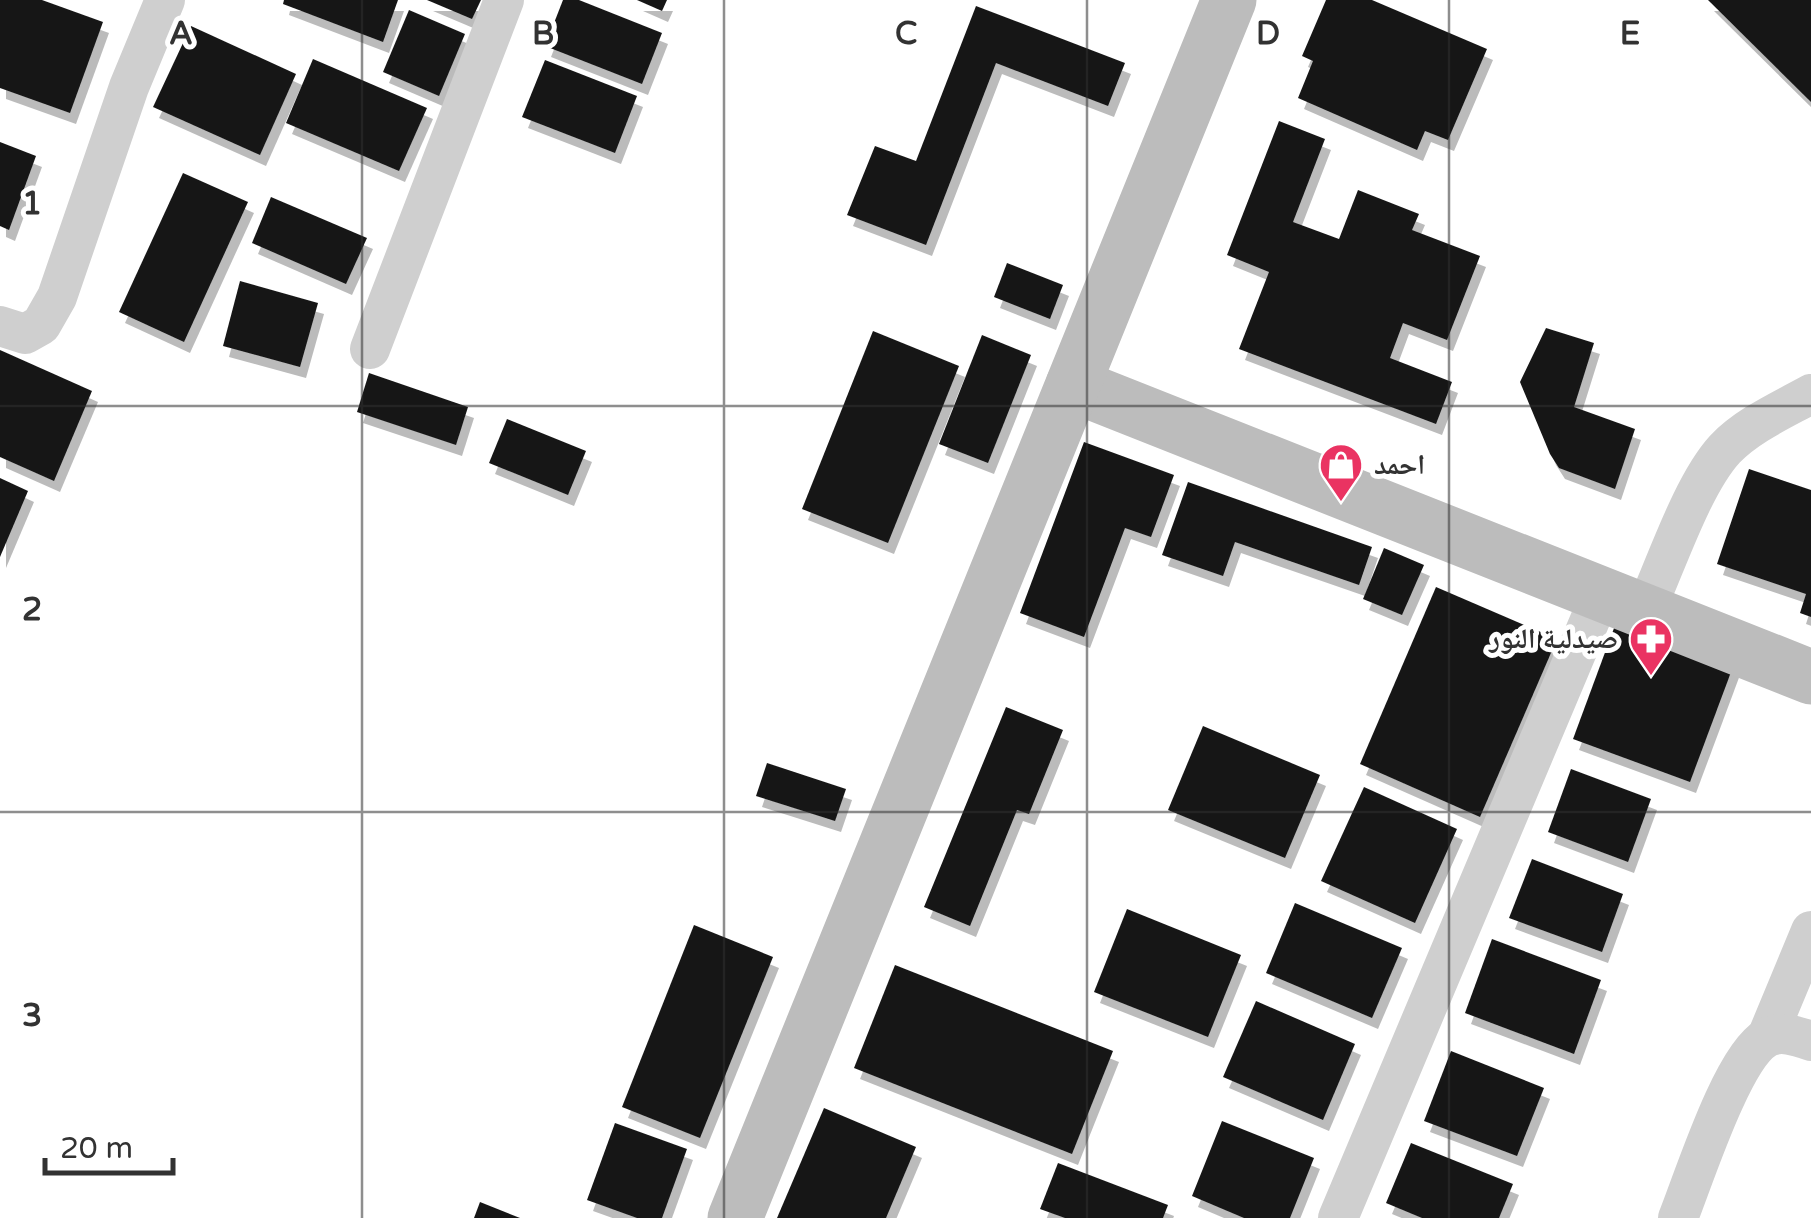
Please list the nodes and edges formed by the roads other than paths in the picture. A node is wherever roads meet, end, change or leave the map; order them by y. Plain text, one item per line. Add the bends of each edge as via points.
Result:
1 (165, 0) edge
2 (504, 0) edge
3 (1229, 0) edge
4 (0, 326) edge
5 (370, 349) dead end
6 (1073, 385) junction
7 (1811, 394) edge
8 (1623, 602) junction
9 (1811, 677) edge
10 (1811, 931) edge
11 (1767, 1037) junction
12 (1811, 1041) edge
13 (735, 1218) edge
14 (1338, 1218) edge
15 (1678, 1218) edge

1 - 4 street via 128,87 57,298 41,325 25,334
2 - 5 street
3 - 6 street
6 - 8 street
6 - 13 street
7 - 8 street via 1725,450
8 - 9 street
8 - 14 street
10 - 11 street
11 - 12 street
11 - 15 street via 1749,1052 1730,1089

